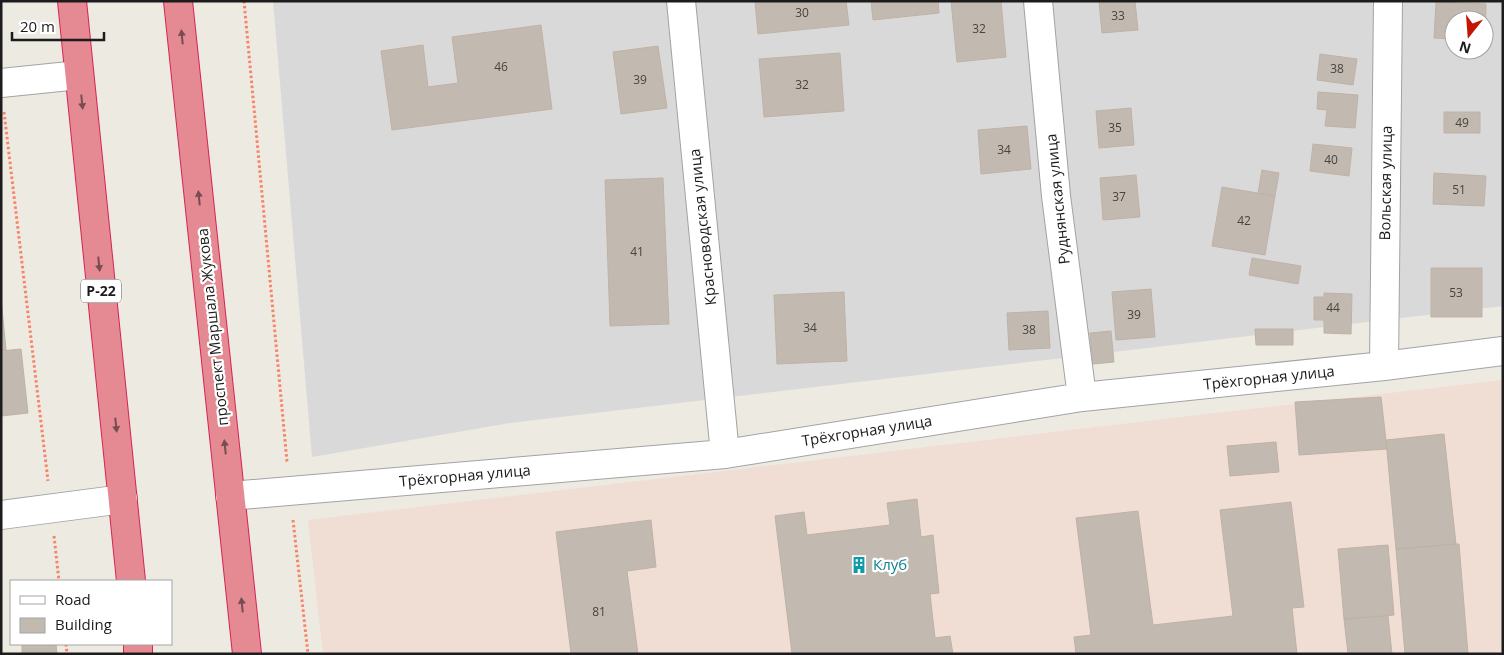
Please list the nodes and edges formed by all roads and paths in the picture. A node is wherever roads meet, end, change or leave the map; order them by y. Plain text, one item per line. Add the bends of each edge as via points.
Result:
1 (72, 1) edge
2 (178, 1) edge
3 (244, 1) edge
4 (681, 1) edge
5 (1038, 1) edge
6 (1388, 1) edge
7 (79, 75) junction
8 (2, 95) edge
9 (1503, 351) edge
10 (1384, 366) junction
11 (1082, 397) junction
12 (725, 454) junction
13 (290, 490) junction
14 (230, 496) junction
15 (123, 498) junction
16 (51, 508) junction
17 (1, 515) edge
18 (59, 580) edge
19 (131, 580) edge
20 (247, 654) edge
21 (308, 654) edge

1 - 7 highway, Р-22
14 -> 2 highway, проспект Маршала Жукова
3 - 13 path
4 - 12 street, Красноводская улица
5 - 11 street, Руднянская улица via 1056,196
6 - 10 street, Вольская улица
7 - 8 street
7 -> 15 highway, Р-22
8 - 16 path
9 - 10 street, Трёхгорная улица
10 - 11 street, Трёхгорная улица
11 - 12 street, Трёхгорная улица
12 - 13 street, Трёхгорная улица
13 - 14 street, Трёхгорная улица
13 - 21 path
20 -> 14 highway, проспект Маршала Жукова
15 - 16 street
15 - 19 highway, Р-22
16 - 17 street
16 - 18 path

